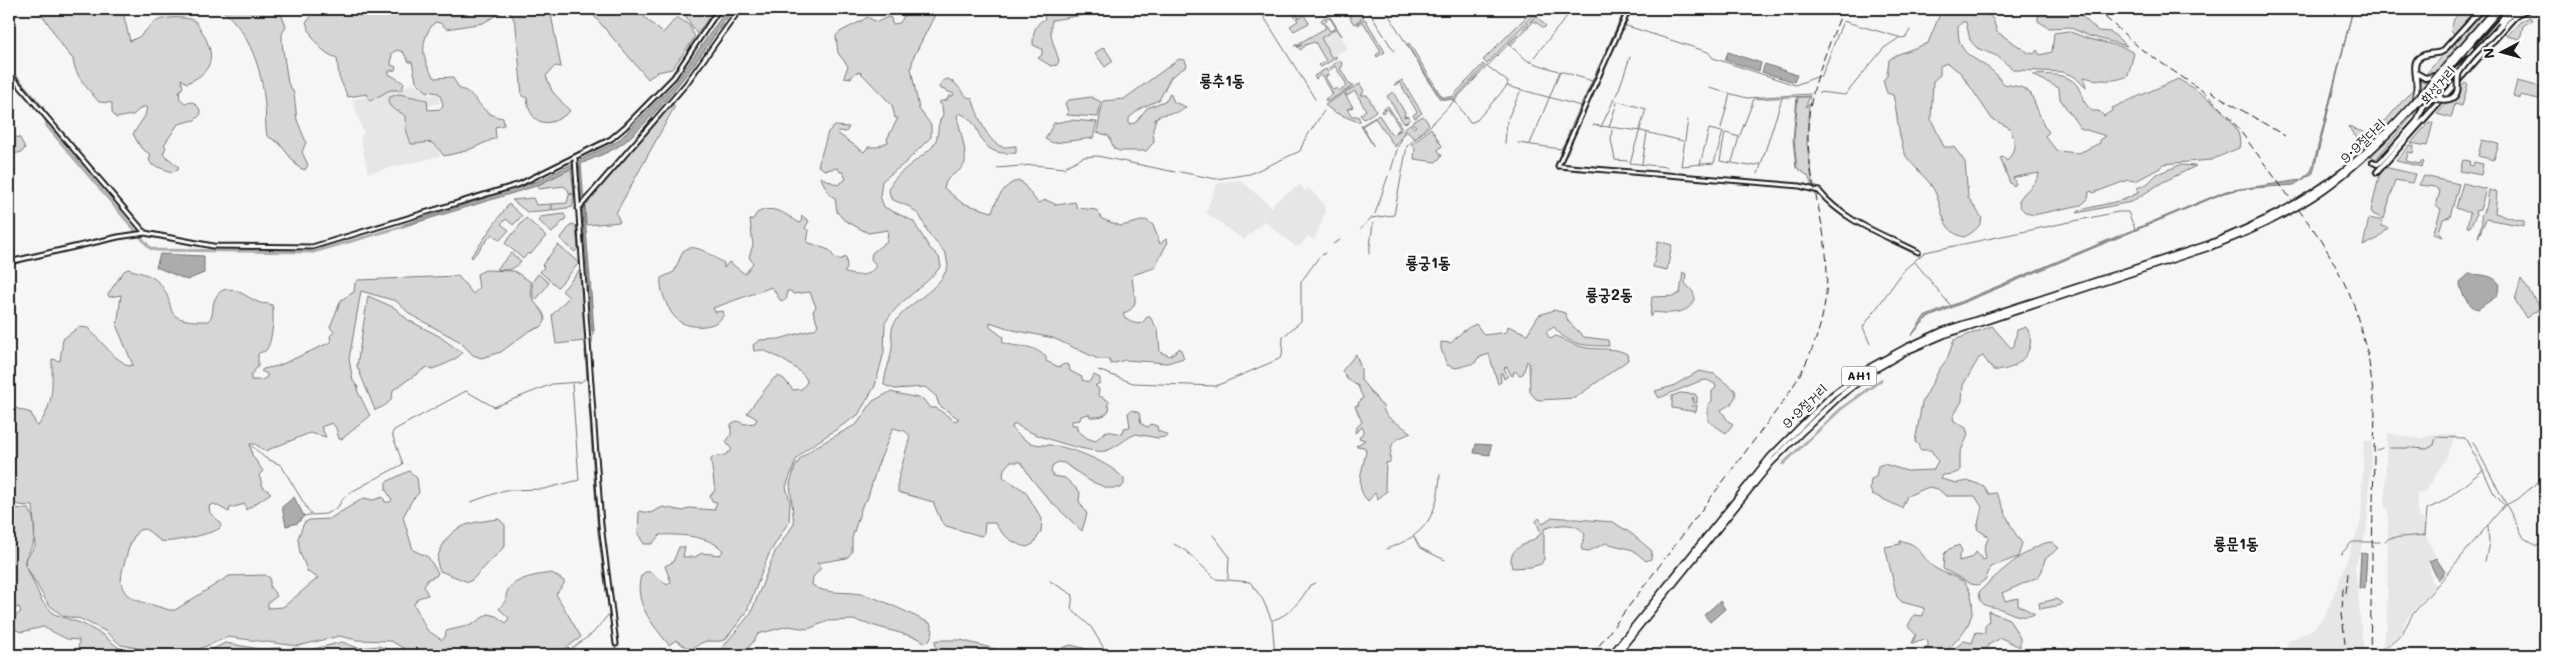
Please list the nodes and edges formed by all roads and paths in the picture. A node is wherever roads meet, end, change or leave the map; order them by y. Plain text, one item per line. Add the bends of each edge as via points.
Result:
1 (719, 9) edge
2 (740, 9) edge
3 (1629, 9) edge
4 (2482, 9) edge
5 (2495, 9) edge
6 (2500, 9) edge
7 (2529, 9) edge
8 (2505, 12) junction
9 (2511, 14) junction
10 (2518, 14) junction
11 (2415, 72) junction
12 (9, 73) edge
13 (2436, 77) junction
14 (2443, 99) junction
15 (2416, 100) junction
16 (575, 158) junction
17 (2374, 162) dead end
18 (2377, 172) dead end
19 (578, 210) junction
20 (142, 234) junction
21 (2209, 246) junction
22 (1918, 252) dead end
23 (9, 262) edge
24 (616, 644) dead end
25 (1611, 655) edge
26 (1616, 655) edge

1 - 16 street via 669,84 618,135
2 - 19 street via 686,84
3 - 22 street via 1558,166 1800,186 1819,191 1843,215
4 - 11 main road via 2443,51 2417,59
5 - 13 highway, 9·9절다리, bridge
6 - 8 main road
6 - 13 highway, 9·9절다리, bridge
7 - 10 main road
8 - 9 main road
8 - 17 main road, 화성거리 via 2502,20 2424,107 2411,128 2379,163
9 - 10 main road
9 - 14 main road, bridge via 2459,73 2455,95
10 - 18 main road, 화성거리
11 - 13 main road via 2423,78
11 - 15 main road via 2418,84
12 - 20 street
13 - 14 main road, bridge via 2435,90
13 - 15 highway, 9·9절다리, bridge
14 - 15 main road, bridge
15 - 21 highway, 9·9절다리, bridge via 2358,158 2322,187 2268,219
16 - 19 street
16 - 20 street via 520,184 312,247 213,246
19 - 24 street via 601,525
20 - 23 street
21 - 25 highway, 9·9절거리 / AH1 via 1942,332 1872,366 1832,395 1771,456
21 - 26 highway, 9·9절거리 / AH1 via 1944,335 1874,370 1839,397 1771,463

